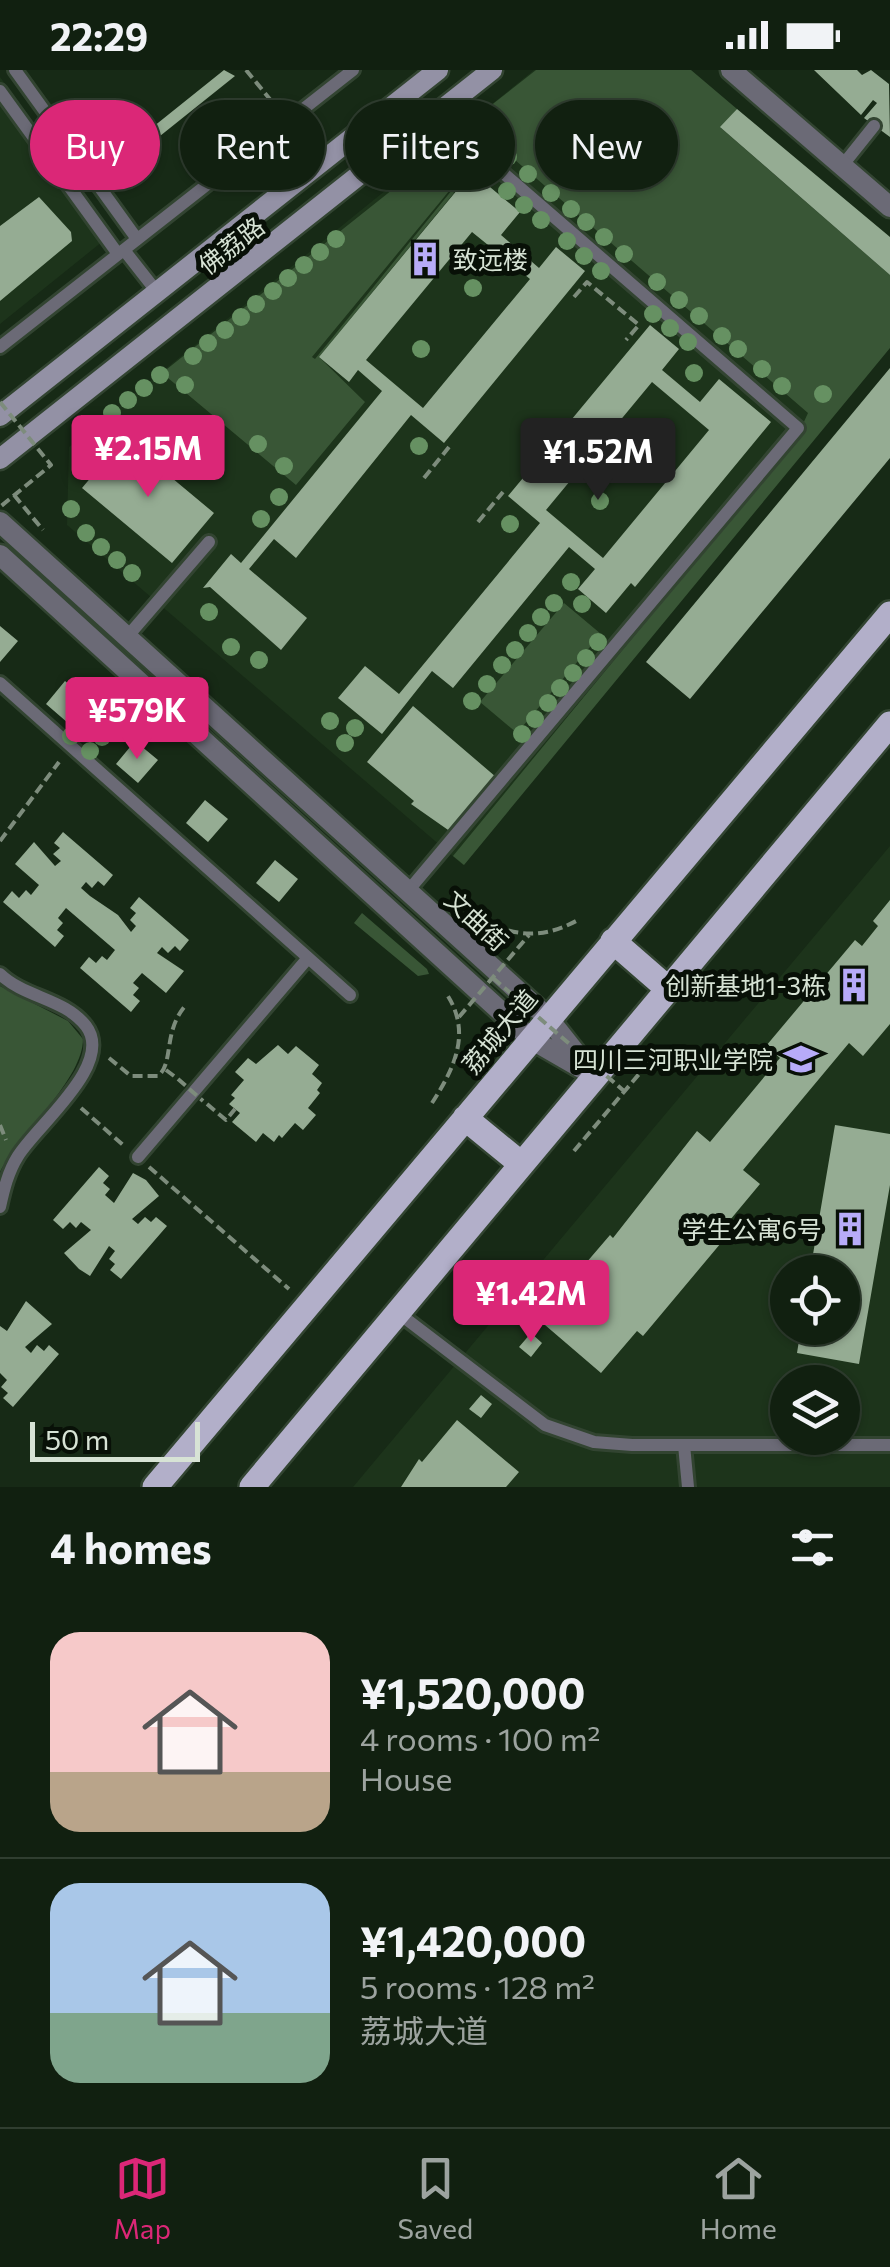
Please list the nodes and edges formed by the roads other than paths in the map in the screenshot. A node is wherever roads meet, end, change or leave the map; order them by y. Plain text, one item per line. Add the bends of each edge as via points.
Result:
1 (15, 70) edge
2 (353, 70) edge
3 (438, 70) edge
4 (492, 70) edge
5 (732, 70) edge
6 (0, 91) edge
7 (36, 100) edge
8 (454, 100) edge
9 (874, 126) dead end
10 (842, 166) junction
11 (515, 183) edge
12 (345, 186) edge
13 (102, 190) edge
14 (890, 207) edge
15 (138, 239) junction
16 (121, 252) junction
17 (157, 292) junction
18 (0, 347) edge
19 (0, 416) edge
20 (0, 459) edge
21 (0, 522) edge
22 (209, 542) dead end
23 (0, 556) edge
24 (890, 614) edge
25 (127, 636) junction
26 (0, 683) edge
27 (890, 724) edge
28 (408, 891) junction
29 (613, 941) junction
30 (308, 958) junction
31 (0, 974) edge
32 (667, 988) junction
33 (350, 995) dead end
34 (548, 1018) junction
35 (531, 1039) junction
36 (593, 1075) junction
37 (464, 1118) junction
38 (135, 1155) road end
39 (520, 1163) junction
40 (0, 1207) edge
41 (397, 1312) junction
42 (684, 1444) junction
43 (890, 1445) edge
44 (155, 1487) edge
45 (252, 1487) edge
46 (688, 1487) edge

1 - 7 lane
2 - 15 lane
3 - 17 main road, 佛荔路
4 - 8 main road, 佛荔路
5 - 10 street
6 - 16 lane
9 - 10 lane
10 - 14 street
11 - 28 lane via 798,428
12 - 20 main road, 佛荔路
13 - 15 lane
15 - 16 lane
16 - 17 lane
16 - 18 lane
17 - 19 main road, 佛荔路
21 - 25 street, 文曲街
22 - 25 lane
23 - 35 street, 文曲街
24 - 29 main road, 荔城大道
25 - 28 street, 文曲街
26 - 30 lane
27 - 32 main road
28 - 34 street, 文曲街
29 - 32 main road
29 - 34 main road, 荔城大道
30 - 33 lane
30 - 38 lane
31 - 40 lane via 74,1014 92,1040 82,1078 19,1154
32 - 36 main road
34 - 35 main road, 荔城大道
34 - 36 street, 文曲街
35 - 36 street, 文曲街
35 - 37 main road, 荔城大道
36 - 39 main road
37 - 39 main road
37 - 44 main road, 荔城大道
39 - 41 main road
41 - 42 lane via 545,1425 571,1437
41 - 45 main road
42 - 43 lane
42 - 46 lane

